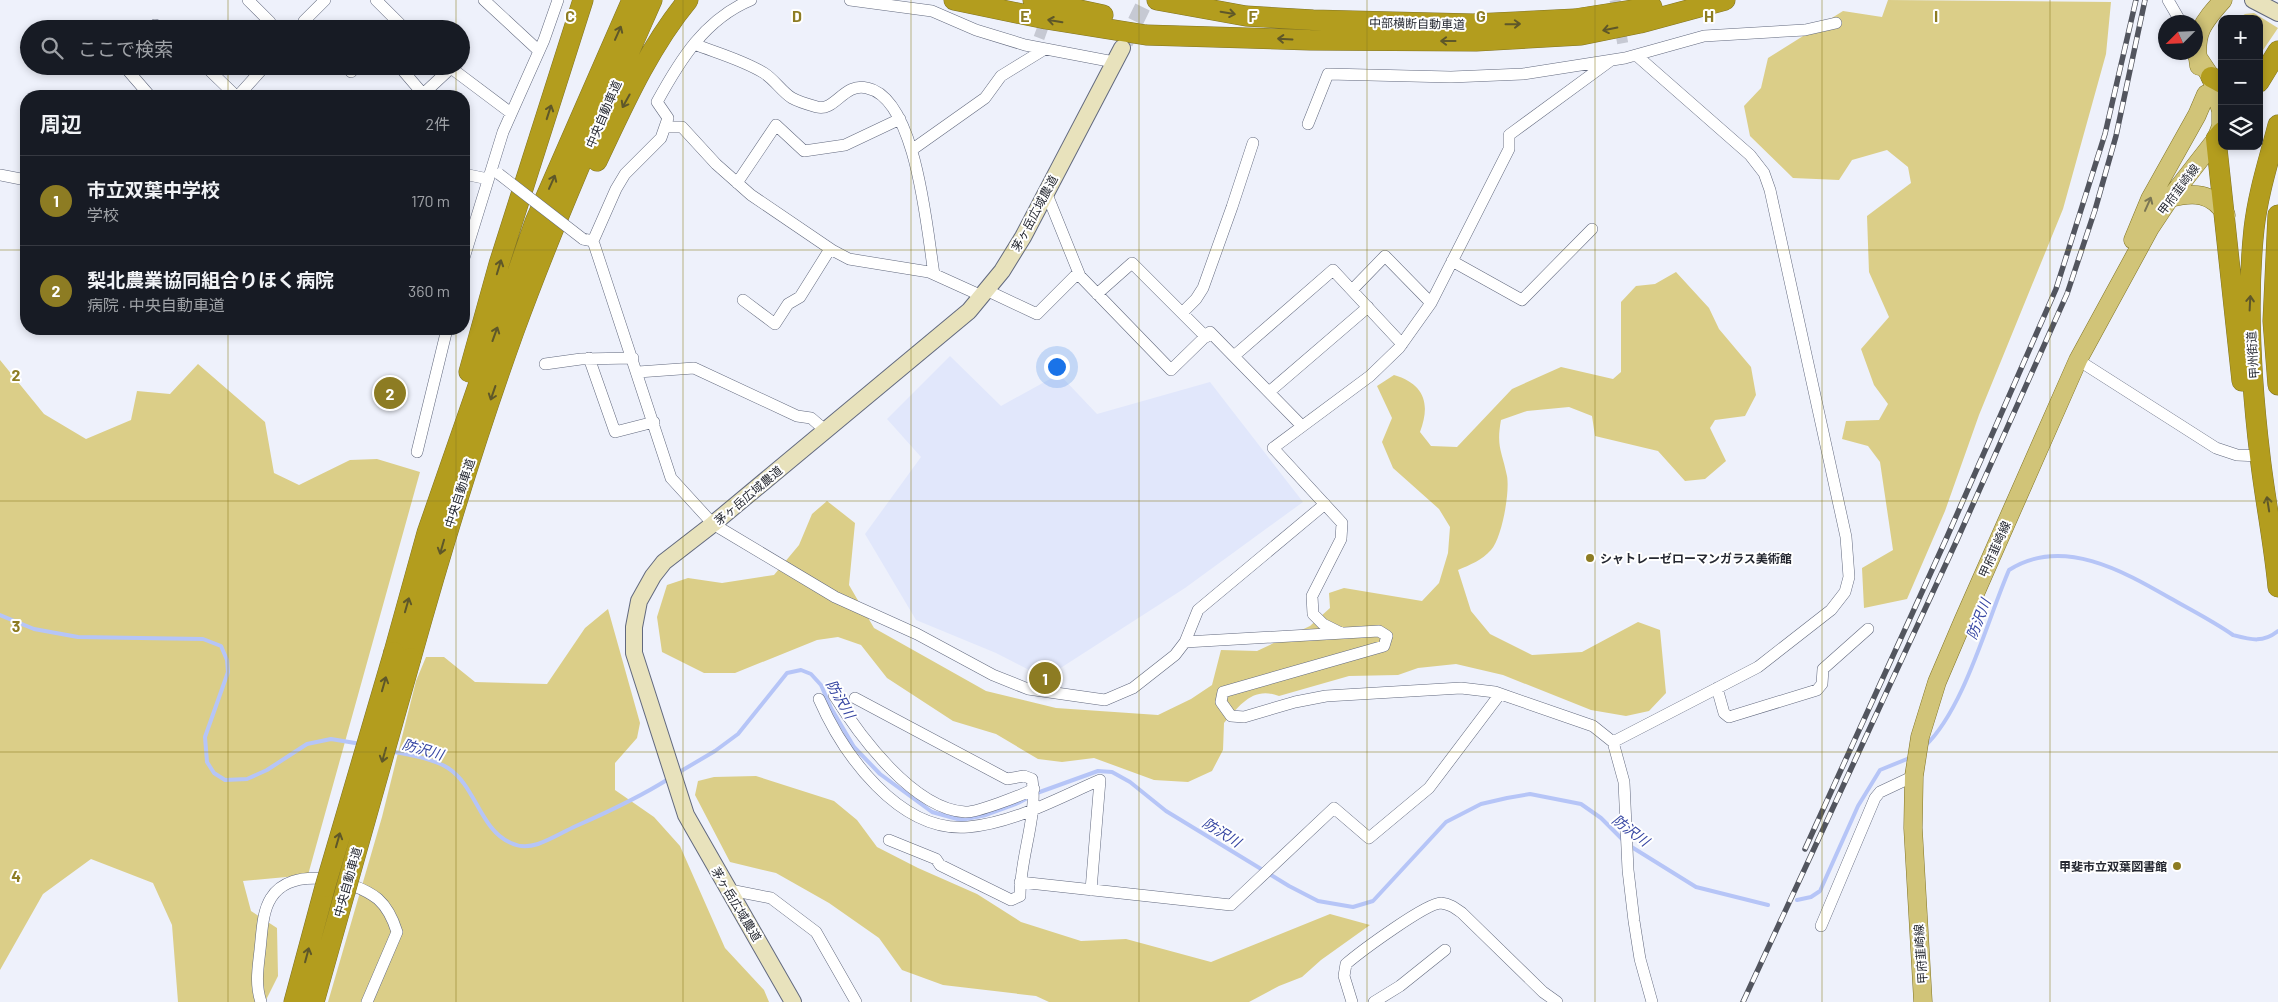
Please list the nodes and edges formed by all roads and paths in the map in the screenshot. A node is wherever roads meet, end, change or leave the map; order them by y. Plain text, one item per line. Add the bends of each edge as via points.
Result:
1 (248, 0) edge
2 (325, 0) edge
3 (376, 0) edge
4 (484, 0) edge
5 (558, 0) edge
6 (583, 0) edge
7 (632, 0) edge
8 (652, 0) edge
9 (688, 0) edge
10 (751, 0) edge
11 (850, 0) edge
12 (954, 0) edge
13 (1033, 0) edge
14 (1157, 0) edge
15 (1683, 0) edge
16 (1724, 0) edge
17 (2168, 0) edge
18 (2223, 0) edge
19 (2253, 0) edge
20 (1175, 2) edge
21 (2278, 13) edge
22 (2177, 15) edge
23 (268, 20) edge
24 (305, 20) edge
25 (396, 20) edge
26 (1836, 23) dead end
27 (1243, 37) junction
28 (694, 44) junction
29 (1041, 45) junction
30 (1623, 45) tunnel mouth
31 (539, 51) junction
32 (2278, 51) edge
33 (1118, 55) joint
34 (1631, 56) junction
35 (1610, 60) junction
36 (132, 75) edge
37 (215, 75) edge
38 (257, 75) edge
39 (405, 75) edge
40 (443, 75) edge
41 (460, 75) edge
42 (2263, 75) edge
43 (2213, 84) edge
44 (145, 90) edge
45 (231, 90) edge
46 (243, 90) edge
47 (418, 90) edge
48 (427, 90) edge
49 (511, 113) junction
50 (900, 119) junction
51 (1308, 124) dead end
52 (2278, 125) edge
53 (665, 127) junction
54 (2218, 127) edge
55 (2218, 137) edge
56 (1253, 143) dead end
57 (913, 150) junction
58 (2220, 150) edge
59 (495, 170) junction
60 (0, 175) edge
61 (470, 175) edge
62 (20, 179) edge
63 (488, 179) junction
64 (737, 183) junction
65 (1046, 192) junction
66 (2170, 198) junction
67 (2226, 214) junction
68 (2278, 215) edge
69 (1592, 229) dead end
70 (470, 238) edge
71 (588, 240) junction
72 (830, 249) junction
73 (1452, 261) junction
74 (1078, 273) junction
75 (934, 274) junction
76 (1352, 290) junction
77 (984, 293) junction
78 (1097, 294) junction
79 (742, 300) dead end
80 (1431, 303) junction
81 (1368, 307) junction
82 (1182, 313) junction
83 (2102, 314) junction
84 (515, 330) junction
85 (446, 335) edge
86 (1206, 337) junction
87 (1402, 344) junction
88 (1234, 356) junction
89 (589, 358) junction
90 (633, 358) junction
91 (2078, 360) junction
92 (545, 364) dead end
93 (638, 372) junction
94 (2278, 385) edge
95 (1268, 392) junction
96 (654, 422) junction
97 (1302, 426) junction
98 (825, 430) junction
99 (417, 452) dead end
100 (2260, 456) junction
101 (1325, 504) junction
102 (713, 524) junction
103 (427, 533) junction
104 (2278, 587) edge
105 (1868, 629) dead end
106 (1342, 634) junction
107 (1185, 642) junction
108 (402, 655) junction
109 (1717, 688) junction
110 (1500, 694) junction
111 (834, 695) dead end
112 (855, 698) dead end
113 (819, 699) dead end
114 (1613, 742) junction
115 (1914, 770) junction
116 (1034, 790) junction
117 (1033, 807) junction
118 (889, 840) dead end
119 (1020, 882) junction
120 (335, 890) junction
121 (730, 890) junction
122 (1091, 890) junction
123 (1821, 926) dead end
124 (1445, 950) dead end
125 (261, 1002) edge
126 (294, 1002) edge
127 (314, 1002) edge
128 (367, 1002) edge
129 (793, 1002) edge
130 (856, 1002) edge
131 (1352, 1002) edge
132 (1374, 1002) edge
133 (1557, 1002) edge
134 (1652, 1002) edge
135 (1923, 1002) edge

1 - 23 street
2 - 24 street
3 - 25 street
4 - 31 street
5 - 31 street
103 -> 6 highway via 497,273
103 -> 7 highway, 中央自動車道 via 535,222
8 - 84 highway, 中央自動車道 via 553,230
9 -> 84 highway via 670,22 620,112
10 - 28 street via 720,17
11 - 29 street via 932,10 976,30
27 -> 12 highway via 1146,34 1046,19
13 - 27 highway via 1102,15
14 - 20 highway, 中部横断自動車道
20 -> 15 highway, 中部横断自動車道 via 1246,16 1473,24 1575,19
16 -> 27 highway, 中部横断自動車道 via 1640,23 1581,35 1528,40
17 - 22 street
18 - 43 main road via 2199,32 2197,56
19 - 21 street
26 - 34 street via 1796,31 1704,36
28 - 50 street via 762,71 792,98 820,108 831,105 851,88 870,88
28 - 53 street via 658,102 668,118
29 - 33 street
29 - 57 street via 1001,76 985,98
30 - 34 street
31 - 49 street
32 - 42 highway
33 - 65 street, 茅ヶ岳広域農道
34 - 35 street
34 - 109 street via 1750,155 1764,173 1846,537 1850,577 1845,592 1831,610 1758,667
35 - 51 street via 1514,74 1451,77 1328,74
35 - 73 street via 1508,135 1509,149
36 - 44 street
37 - 45 street
38 - 46 street
39 - 47 street
40 - 48 street
41 - 49 street
43 - 54 main road
83 -> 43 main road via 2150,199
49 - 59 street
50 - 57 street
50 - 64 street via 845,145 804,151 776,125
100 -> 52 highway, 甲州街道 via 2249,310 2256,220 2263,176
53 - 64 street via 682,127
53 - 71 street via 661,138 625,174
55 - 66 main road, 甲府韮崎線
56 - 82 street via 1202,288
57 - 75 street
58 - 67 highway
59 - 63 street
59 - 71 street, bridge
60 - 62 street
61 - 63 street
63 - 70 street
64 - 72 street
65 - 74 street
65 - 77 street, 茅ヶ岳広域農道 via 1002,271
66 - 67 main road via 2198,194 2211,198
66 - 83 main road, 甲府韮崎線
67 - 100 highway via 2240,375
68 - 94 highway, 甲州街道 via 2273,321
69 - 73 street via 1522,300
71 - 90 street
72 - 75 street via 849,259
72 - 79 street via 800,298 788,304 775,324
73 - 80 street
74 - 77 street via 1037,314
74 - 78 street
75 - 77 street
76 - 80 street via 1385,256
76 - 81 street
76 - 88 street via 1333,270
77 - 98 street, 茅ヶ岳広域農道 via 955,324
78 - 82 street via 1132,263
78 - 86 street via 1171,370
80 - 87 street
81 - 87 street
81 - 95 street
82 - 86 street
83 - 91 main road, 甲府韮崎線
84 -> 108 highway, 中央自動車道
85 - 99 street
86 - 88 street via 1210,332
87 - 97 street via 1370,376
88 - 95 street
89 - 90 street
89 - 92 street
89 - 96 street via 615,432
90 - 93 street
91 - 100 street via 2216,448 2237,455
91 - 115 main road, 甲府韮崎線 via 1937,682 1920,737
93 - 96 street
93 - 98 street via 694,368 797,416 811,418
95 - 97 street
96 - 102 street via 671,478
97 - 101 street via 1273,448
98 - 102 street, 茅ヶ岳広域農道
104 -> 100 highway, 甲州街道
101 - 106 street via 1342,523 1341,539 1312,596 1313,614 1323,624
101 - 107 street via 1198,610
102 - 107 street via 834,597 1028,689 1106,700 1133,688 1175,655
102 - 121 street, 茅ヶ岳広域農道 via 670,557 653,576 636,612 634,653 686,815
108 -> 103 highway, 中央自動車道
105 - 109 street via 1823,669 1822,684 1817,690 1729,717 1724,713
106 - 107 street
106 - 110 street via 1379,632 1387,636 1384,646 1376,649 1223,692 1221,702 1225,709 1231,716 1244,717 1326,696 1461,688
108 - 120 highway, 中央自動車道, bridge
109 - 114 street
110 - 114 street via 1593,726
110 - 122 street via 1429,788 1369,838 1334,808 1231,905
111 - 116 street via 892,770 934,804 966,812
112 - 116 street via 1007,779 1024,776 1032,779
113 - 117 street via 832,729 874,783 897,803 932,822 968,827
114 - 134 street via 1624,782 1627,852 1640,959
115 - 123 street via 1875,798
115 - 135 main road, 甲府韮崎線 via 1913,828
116 - 117 street
117 - 119 street
117 - 122 street via 1100,780
118 - 119 street via 936,860 940,865 1011,900 1020,896
119 - 122 street
126 -> 120 highway, 中央自動車道
120 - 127 highway, 中央自動車道
121 - 129 street, 茅ヶ岳広域農道
121 - 130 street via 771,898 816,932
124 - 132 street
125 - 128 street via 256,988 264,917 270,899 279,889 316,876 357,887 378,900 392,916 397,932
131 - 133 street via 1344,976 1346,964 1439,903 1450,905 1462,913 1542,992

